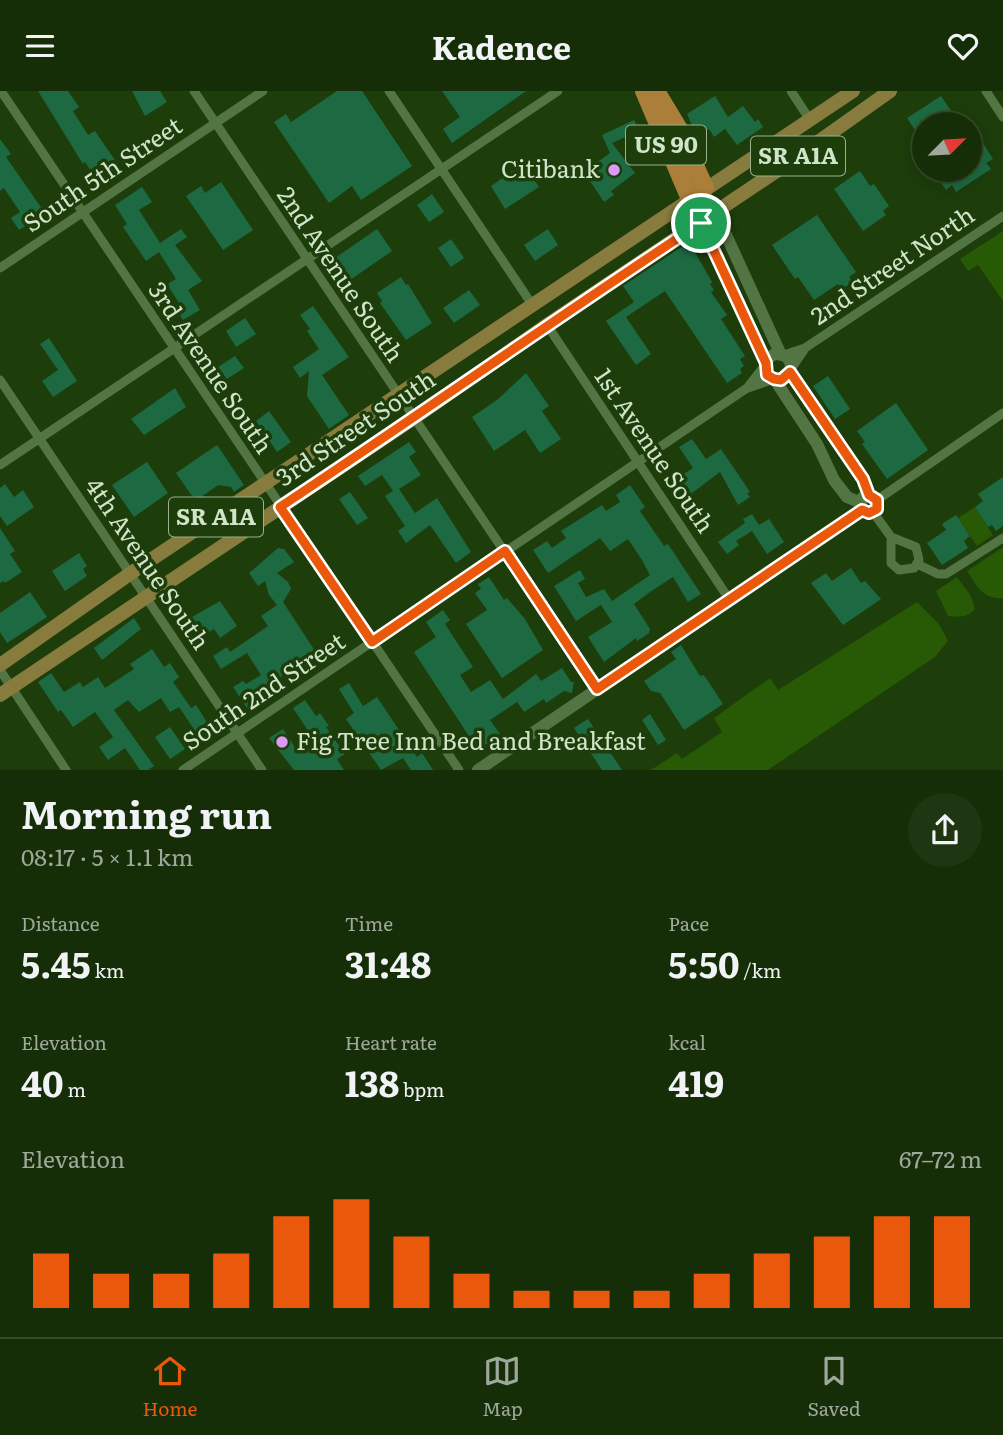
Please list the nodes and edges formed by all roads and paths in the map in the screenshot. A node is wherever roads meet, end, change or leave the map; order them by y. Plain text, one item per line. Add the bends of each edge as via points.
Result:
1 (1, 91) edge
2 (194, 91) edge
3 (263, 91) edge
4 (389, 91) edge
5 (558, 91) edge
6 (644, 91) edge
7 (656, 91) edge
8 (790, 91) edge
9 (853, 91) edge
10 (890, 91) edge
11 (986, 91) edge
12 (1003, 117) edge
13 (810, 120) junction
14 (215, 123) junction
15 (442, 168) junction
16 (705, 188) junction
17 (690, 199) junction
18 (82, 211) junction
19 (716, 213) junction
20 (1003, 216) edge
21 (701, 223) junction
22 (305, 260) junction
23 (0, 268) edge
24 (533, 306) junction
25 (547, 325) junction
26 (805, 348) junction
27 (174, 349) junction
28 (783, 355) junction
29 (765, 364) junction
30 (790, 370) junction
31 (774, 379) junction
32 (0, 380) edge
33 (747, 389) junction
34 (398, 394) junction
35 (1003, 413) edge
36 (414, 418) junction
37 (40, 438) junction
38 (638, 461) junction
39 (0, 465) edge
40 (266, 485) junction
41 (869, 504) junction
42 (280, 507) junction
43 (891, 537) junction
44 (1003, 538) edge
45 (505, 551) junction
46 (917, 564) junction
47 (131, 573) junction
48 (146, 596) junction
49 (729, 599) junction
50 (372, 642) junction
51 (0, 667) edge
52 (597, 689) junction
53 (6, 691) edge
54 (237, 734) junction
55 (66, 770) edge
56 (183, 770) edge
57 (262, 770) edge
58 (459, 770) edge
59 (478, 770) edge

1 - 18 street, 3rd Avenue South
2 - 14 street, 2nd Avenue South
3 - 14 street, South 5th Street
4 - 15 street
5 - 15 street
6 - 17 highway, US 90
7 - 16 highway, US 90
8 - 13 street
9 - 13 main road, SR A1A
10 - 19 main road, SR A1A
11 - 12 street
13 - 16 main road, SR A1A
14 - 18 street, South 5th Street
14 - 22 street, 2nd Avenue South
15 - 22 street
15 - 24 street
16 - 17 main road, SR A1A
16 - 19 main road, US 90
17 - 21 main road, US 90
17 - 24 main road, 3rd Street South / SR A1A
18 - 23 street, South 5th Street
18 - 27 street, 3rd Avenue South
19 - 21 main road, SR A1A
19 - 28 street
20 - 26 street, 2nd Street North
21 - 25 main road, 3rd Street South / SR A1A
21 - 29 street
22 - 27 street
22 - 34 street, 2nd Avenue South
24 - 34 main road, 3rd Street South / SR A1A
25 - 36 main road, 3rd Street South / SR A1A
25 - 38 street, 1st Avenue South
26 - 28 street
26 - 30 street
27 - 37 street
27 - 40 street, 3rd Avenue South
28 - 29 street via 772,356
28 - 30 street
29 - 31 street via 767,375
29 - 33 street
30 - 31 street via 785,378
30 - 41 street via 863,479
31 - 33 street
31 - 41 street via 817,444 834,480 847,497
32 - 37 street, 4th Avenue South
33 - 38 street, South 2nd Street
34 - 36 street, 2nd Avenue South
34 - 40 main road, 3rd Street South / SR A1A
35 - 41 street
36 - 42 main road, 3rd Street South / SR A1A
36 - 45 street, 2nd Avenue South
37 - 39 street
37 - 47 street, 4th Avenue South
38 - 45 street, South 2nd Street
38 - 49 street, 1st Avenue South
40 - 42 street, 3rd Avenue South
40 - 47 main road, 3rd Street South / SR A1A
41 - 43 street
41 - 49 street
42 - 48 main road, 3rd Street South / SR A1A
42 - 50 street, 3rd Avenue South
43 - 46 street via 916,547
43 - 46 street via 890,558 895,567 909,570
44 - 46 street via 946,575
45 - 50 street, South 2nd Street
45 - 52 street, 2nd Avenue South
47 - 48 street, 4th Avenue South
47 - 51 main road, 3rd Street South / SR A1A
48 - 53 main road, 3rd Street South / SR A1A
48 - 54 street, 4th Avenue South
49 - 52 street
50 - 54 street, South 2nd Street
50 - 58 street, 3rd Avenue South
51 - 53 street
52 - 59 street
53 - 55 street
54 - 56 street, South 2nd Street
54 - 57 street, 4th Avenue South

